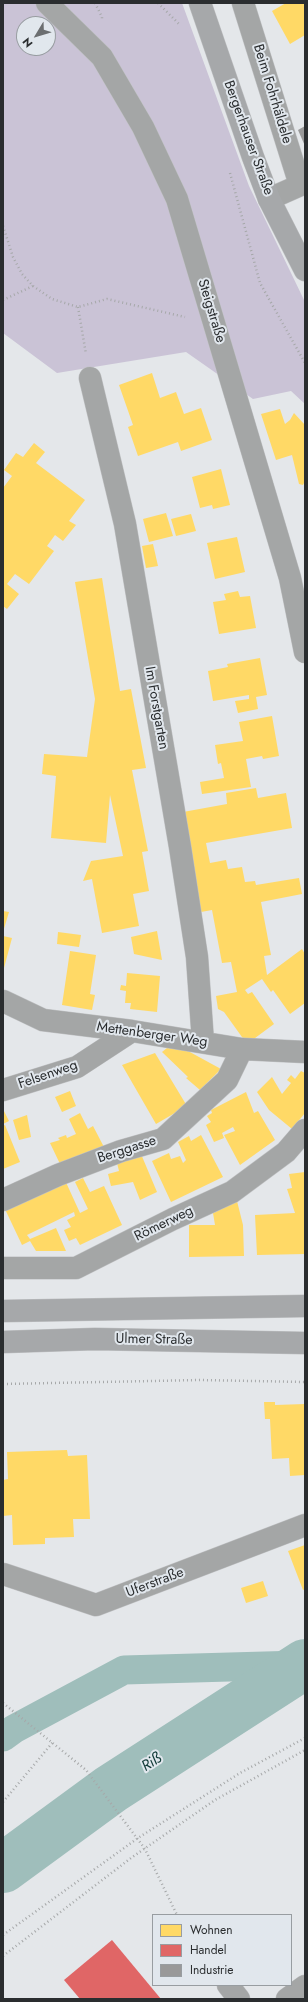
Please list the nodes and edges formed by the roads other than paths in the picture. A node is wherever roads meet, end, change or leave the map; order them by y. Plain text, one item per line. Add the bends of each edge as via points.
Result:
1 (47, 3) edge
2 (200, 3) edge
3 (243, 3) edge
4 (303, 184) edge
5 (269, 198) junction
6 (305, 270) edge
7 (90, 378) road end
8 (305, 652) edge
9 (3, 1001) edge
10 (132, 1031) junction
11 (203, 1042) junction
12 (242, 1049) junction
13 (305, 1052) edge
14 (3, 1090) edge
15 (305, 1130) edge
16 (3, 1200) edge
17 (3, 1268) edge
18 (305, 1306) edge
19 (3, 1311) edge
20 (3, 1342) edge
21 (305, 1343) edge
22 (305, 1525) edge
23 (3, 1574) edge
24 (229, 1986) edge
25 (305, 1986) edge
26 (239, 1999) edge
27 (287, 1999) edge

1 - 8 street, Steigstraße via 102,57 143,127 177,199 290,578
2 - 5 main road, Bergerhauser Straße
3 - 4 street, Beim Fohrhäldele
4 - 5 street
5 - 6 main road, Bergerhauser Straße
7 - 11 street, Im Forstgarten via 124,524 174,815 197,957
9 - 10 street, Mettenberger Weg via 43,1020
10 - 11 street, Mettenberger Weg
10 - 14 street, Felsenweg via 77,1067
11 - 12 street, Mettenberger Weg
12 - 13 street, Mettenberger Weg
12 - 16 street, Berggasse via 227,1080 163,1139 58,1174
15 - 17 street, Römerweg via 286,1152 232,1192 76,1268
18 - 19 main road
20 - 21 main road, Ulmer Straße via 95,1339
22 - 23 street, Uferstraße via 96,1605
24 - 26 street
25 - 27 street

